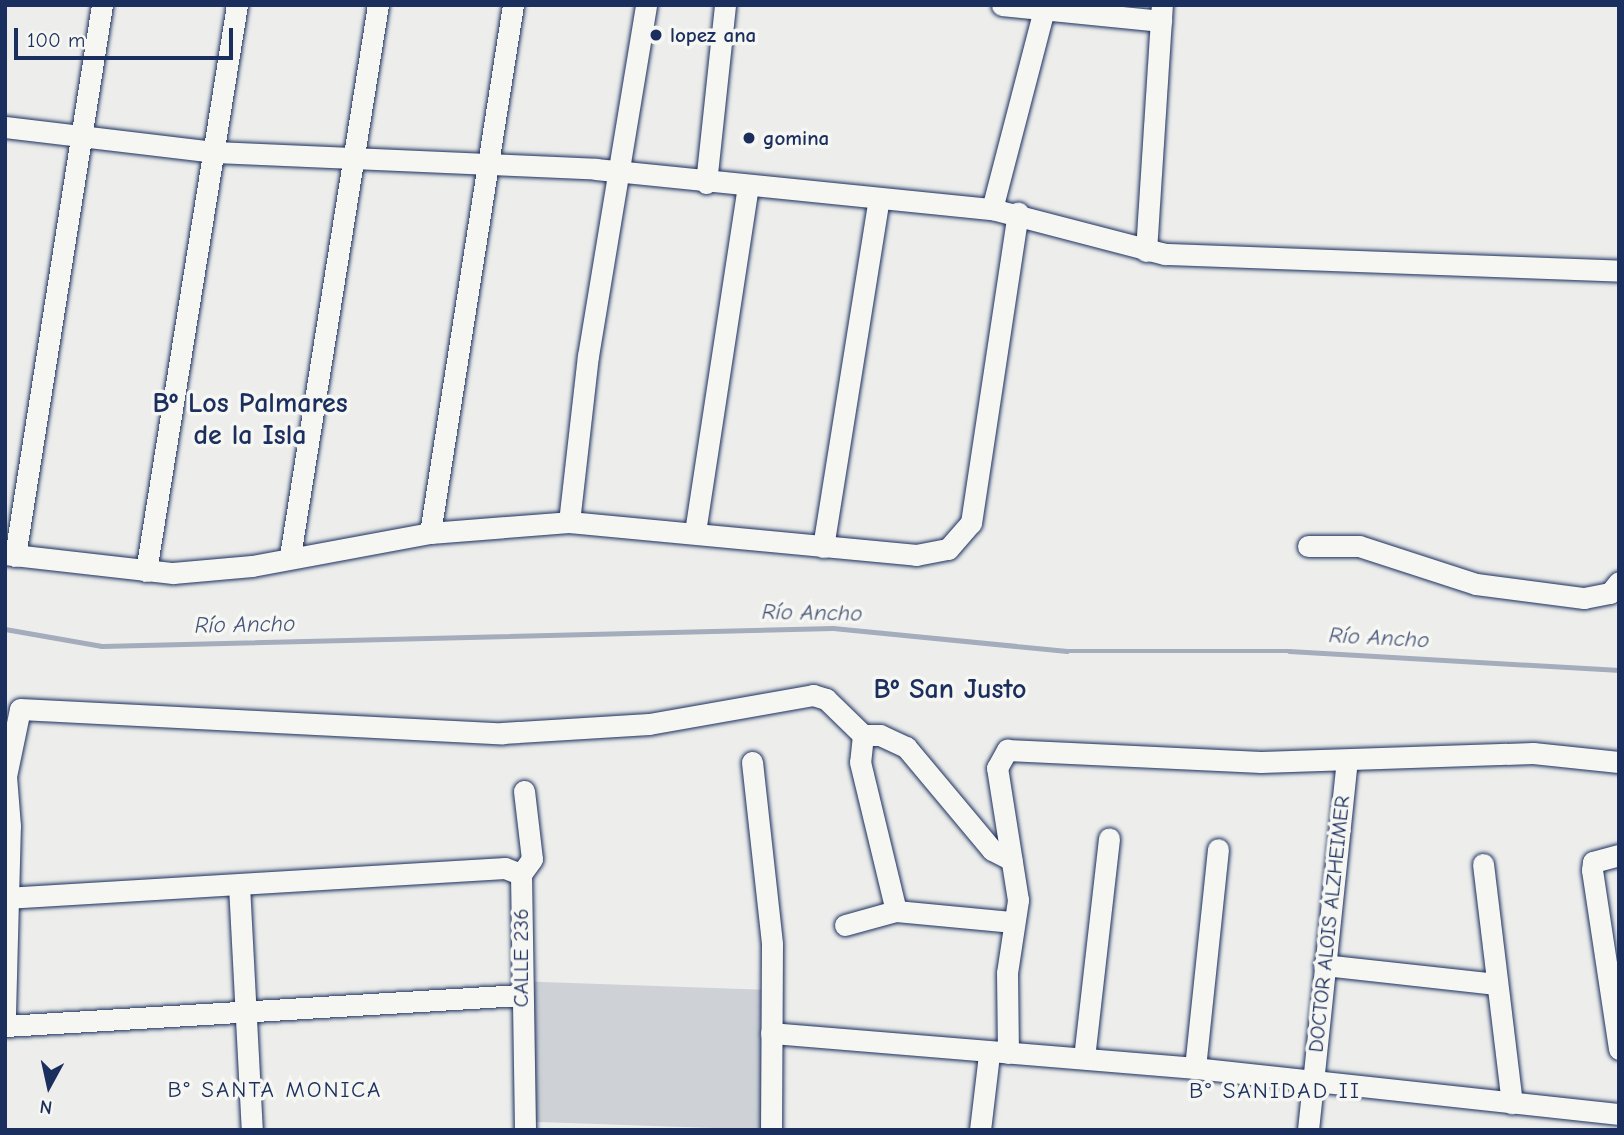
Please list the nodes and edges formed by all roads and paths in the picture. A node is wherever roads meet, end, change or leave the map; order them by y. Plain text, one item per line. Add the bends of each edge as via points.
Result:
1 (102, 5) edge
2 (237, 5) edge
3 (378, 5) edge
4 (513, 5) edge
5 (646, 5) edge
6 (725, 5) edge
7 (1002, 5) edge
8 (1045, 7) edge
9 (1161, 13) edge
10 (5, 127) edge
11 (80, 139) junction
12 (214, 152) junction
13 (356, 160) junction
14 (487, 163) junction
15 (619, 172) junction
16 (706, 183) junction
17 (748, 187) junction
18 (879, 199) junction
19 (992, 209) junction
20 (1018, 214) junction
21 (1146, 251) junction
22 (1619, 271) edge
23 (569, 522) junction
24 (695, 532) junction
25 (430, 533) junction
26 (1308, 546) dead end
27 (824, 547) junction
28 (10, 555) edge
29 (290, 555) junction
30 (146, 571) junction
31 (1619, 582) edge
32 (863, 735) junction
33 (1347, 761) junction
34 (752, 762) dead end
35 (1619, 762) edge
36 (6, 767) edge
37 (524, 791) dead end
38 (1109, 838) dead end
39 (1218, 849) dead end
40 (1619, 855) edge
41 (1012, 860) junction
42 (1483, 864) dead end
43 (521, 874) junction
44 (239, 885) junction
45 (7, 898) edge
46 (896, 911) junction
47 (1013, 922) junction
48 (845, 925) dead end
49 (1324, 965) junction
50 (1495, 984) junction
51 (521, 995) junction
52 (244, 1013) junction
53 (5, 1014) edge
54 (5, 1026) edge
55 (771, 1033) junction
56 (1619, 1049) edge
57 (998, 1054) junction
58 (1084, 1058) junction
59 (1195, 1068) junction
60 (1313, 1082) junction
61 (1512, 1103) junction
62 (1619, 1114) edge
63 (1559, 1119) edge
64 (252, 1130) edge
65 (525, 1130) edge
66 (771, 1130) edge
67 (980, 1130) edge
68 (1308, 1130) edge

1 - 11 street
2 - 12 street
3 - 13 street
4 - 14 street
5 - 15 street
6 - 16 street
7 - 8 street
8 - 9 street
8 - 19 street
9 - 21 street
10 - 11 street
11 - 12 street
11 - 28 street
12 - 13 street
12 - 30 street
13 - 14 street
13 - 29 street
14 - 15 street
14 - 25 street
15 - 16 street
15 - 23 street via 567,501
16 - 17 street
17 - 18 street
17 - 24 street
18 - 19 street
18 - 27 street
19 - 20 street
20 - 21 street
20 - 27 street via 967,534 936,553
21 - 22 street
23 - 24 street
23 - 25 street
24 - 27 street
25 - 29 street
26 - 31 street via 1359,546 1476,584 1584,598 1610,593
28 - 30 street
29 - 30 street via 252,566
32 - 36 street via 826,699 813,695 649,724 502,733 20,709
32 - 41 street via 880,735 906,747 992,850
32 - 46 street via 860,762
33 - 35 street via 1533,753
33 - 41 street via 1007,750 997,777
33 - 49 street, DOCTOR ALOIS ALZHEIMER
34 - 55 street via 772,944
36 - 45 street
37 - 43 street, CALLE 236 via 532,859
38 - 58 street
39 - 59 street
40 - 56 street via 1600,859 1591,870
41 - 47 street via 1018,900
42 - 50 street
43 - 44 street via 505,869
43 - 51 street, CALLE 236
44 - 45 street
44 - 52 street
45 - 53 street
46 - 47 street
46 - 48 street
47 - 57 street
49 - 50 street
49 - 60 street, DOCTOR ALOIS ALZHEIMER
50 - 61 street
51 - 52 street
51 - 65 street, CALLE 236
52 - 54 street
52 - 64 street
55 - 57 street
55 - 66 street
57 - 58 street
57 - 67 street
58 - 59 street
59 - 60 street
60 - 61 street
60 - 68 street, DOCTOR ALOIS ALZHEIMER
61 - 63 street
62 - 63 street

